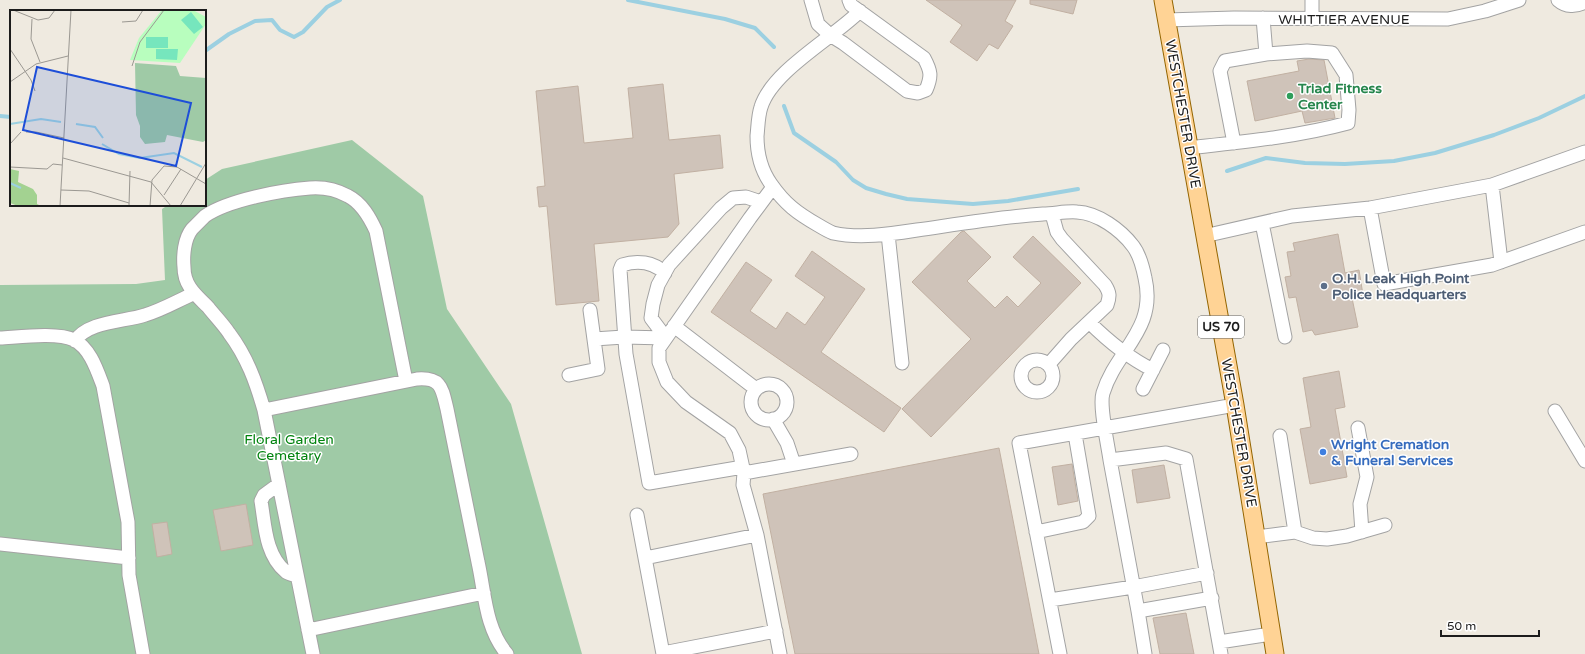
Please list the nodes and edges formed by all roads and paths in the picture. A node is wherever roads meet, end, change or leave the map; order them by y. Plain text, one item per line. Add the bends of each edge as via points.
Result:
1 (811, 0) edge
2 (849, 0) edge
3 (1163, 0) edge
4 (1312, 0) edge
5 (1519, 0) edge
6 (1558, 0) edge
7 (1585, 2) edge
8 (860, 11) junction
9 (1263, 18) junction
10 (1312, 19) junction
11 (1166, 20) junction
12 (830, 35) junction
13 (1266, 54) junction
14 (1234, 143) junction
15 (1188, 148) junction
16 (1585, 152) edge
17 (1492, 185) junction
18 (773, 187) junction
19 (761, 202) junction
20 (1370, 208) junction
21 (1052, 214) junction
22 (1262, 223) junction
23 (1585, 232) edge
24 (888, 234) junction
25 (1204, 236) junction
26 (1501, 262) junction
27 (665, 272) junction
28 (193, 294) junction
29 (590, 310) dead end
30 (1089, 322) junction
31 (674, 326) junction
32 (624, 337) junction
33 (1285, 337) dead end
34 (0, 338) edge
35 (666, 338) junction
36 (594, 339) junction
37 (75, 341) junction
38 (1163, 350) dead end
39 (1126, 352) junction
40 (902, 363) dead end
41 (1048, 364) dead end
42 (1153, 370) junction
43 (569, 375) dead end
44 (406, 381) junction
45 (756, 389) junction
46 (1143, 389) dead end
47 (1235, 405) junction
48 (264, 410) junction
49 (1555, 411) dead end
50 (773, 419) junction
51 (1106, 428) junction
52 (1358, 428) dead end
53 (1075, 434) junction
54 (1280, 436) dead end
55 (852, 454) dead end
56 (1110, 460) junction
57 (1585, 461) edge
58 (794, 464) junction
59 (744, 470) junction
60 (279, 484) junction
61 (637, 515) dead end
62 (1385, 525) dead end
63 (1036, 532) junction
64 (1295, 532) junction
65 (1362, 532) junction
66 (757, 535) junction
67 (1256, 537) junction
68 (0, 544) edge
69 (129, 558) junction
70 (645, 558) junction
71 (1207, 573) junction
72 (297, 576) junction
73 (1133, 587) junction
74 (484, 593) junction
75 (1212, 598) junction
76 (1050, 600) junction
77 (1138, 611) junction
78 (308, 630) junction
79 (776, 630) junction
80 (1272, 634) junction
81 (1220, 648) edge
82 (663, 653) edge
83 (143, 654) edge
84 (313, 654) edge
85 (507, 654) edge
86 (780, 654) edge
87 (1060, 654) edge
88 (1145, 654) edge
89 (1275, 654) edge

1 - 12 street via 818,24
2 - 8 street via 851,5
3 - 11 main road, WESTCHESTER DRIVE / US 70
4 - 10 street
5 - 10 street, WHITTIER AVENUE via 1448,19
6 - 7 street via 1574,6
8 - 12 street via 847,24
8 - 12 street via 924,58 930,70 930,82 926,90 918,94 907,91
9 - 10 street, WHITTIER AVENUE
9 - 11 street, WHITTIER AVENUE
9 - 13 street
11 - 15 main road, WESTCHESTER DRIVE / US 70
12 - 18 street via 784,74 768,91 760,107 757,147 763,172
13 - 14 street via 1225,61 1220,71
13 - 14 street via 1307,51 1332,53 1346,75 1348,123 1316,131
14 - 15 street
15 - 25 main road, WESTCHESTER DRIVE / US 70
16 - 17 street
17 - 20 street
17 - 26 street
18 - 19 street
18 - 24 street via 783,200 803,217 832,233
19 - 27 street via 746,197 733,198 721,208
19 - 31 street
20 - 22 street via 1292,216
20 - 26 street via 1384,284
21 - 24 street via 1012,216
21 - 30 street via 1062,239 1109,292 1107,305
21 - 39 street via 1078,212 1096,217 1114,226 1134,247 1148,290 1147,306 1139,329
22 - 25 street
22 - 33 street
23 - 26 street
24 - 40 street
25 - 47 main road, WESTCHESTER DRIVE / US 70
27 - 32 street via 646,263 622,265 620,270
27 - 35 street via 658,285 651,318
28 - 37 street via 146,315 95,326 80,334
28 - 44 street via 186,283 185,247 191,231 205,217 221,208 252,198 310,188 343,194 360,205 376,231
28 - 48 street via 229,332 248,362
29 - 36 street
30 - 39 street via 1109,341
30 - 41 street
31 - 35 street
31 - 45 street
32 - 35 street
32 - 36 street
32 - 59 street via 649,483
34 - 37 street via 62,336
35 - 59 street via 660,348 660,362 667,382 686,402 730,433 739,450
36 - 43 street via 598,369
37 - 69 street via 88,353 103,386 128,522
38 - 42 street
39 - 42 street
39 - 51 street via 1113,370 1103,394
42 - 46 street
44 - 48 street
44 - 74 street via 429,378 442,388
45 - 50 street via 751,400 753,410 762,418
45 - 50 street via 773,384 783,391 787,402 786,408
47 - 51 street
47 - 67 main road, WESTCHESTER DRIVE / US 70
48 - 60 street
49 - 57 street
50 - 58 street via 787,443
51 - 53 street
51 - 56 street
52 - 65 street via 1367,477 1360,504
53 - 63 street via 1089,516 1083,522
53 - 63 street via 1019,444
54 - 64 street
55 - 58 street
56 - 71 street via 1166,452 1186,459
56 - 73 street
58 - 59 street
59 - 66 street via 743,485
60 - 72 street
60 - 72 street via 264,495 262,501 270,551 286,572
61 - 70 street
62 - 65 street
63 - 76 street
64 - 65 street via 1313,538 1327,539
64 - 67 street
66 - 70 street
66 - 79 street
67 - 80 main road, WESTCHESTER DRIVE / US 70
68 - 69 street
69 - 83 street via 131,592
70 - 82 street
71 - 73 street
71 - 75 street
72 - 78 street
73 - 76 street
73 - 77 street
74 - 78 street
74 - 85 street via 493,633
75 - 77 street
75 - 81 street
76 - 87 street
77 - 88 street
78 - 84 street
79 - 82 street
79 - 86 street
80 - 81 street
80 - 89 main road, WESTCHESTER DRIVE / US 70

